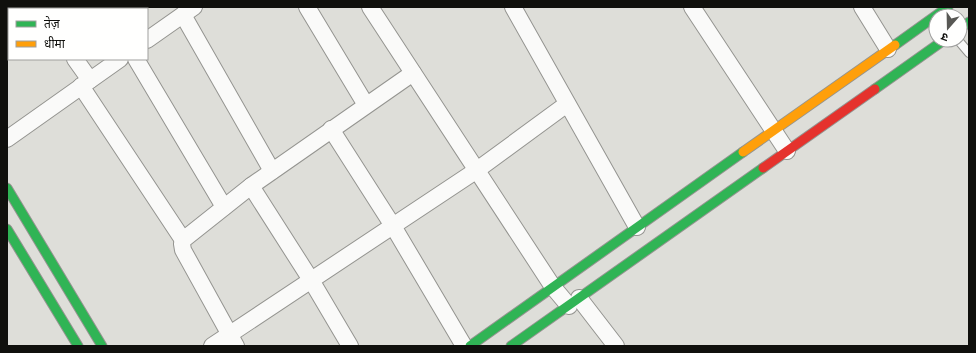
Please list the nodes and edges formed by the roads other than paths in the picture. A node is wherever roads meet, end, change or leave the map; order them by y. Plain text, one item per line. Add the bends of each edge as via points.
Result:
1 (307, 7) edge
2 (370, 7) edge
3 (514, 7) edge
4 (692, 7) edge
5 (862, 7) edge
6 (948, 7) edge
7 (182, 11) edge
8 (148, 39) edge
9 (933, 48) edge
10 (888, 49) junction
11 (75, 60) edge
12 (119, 60) edge
13 (137, 60) edge
14 (413, 73) junction
15 (85, 83) junction
16 (830, 90) junction
17 (568, 104) junction
18 (366, 105) junction
19 (848, 109) junction
20 (331, 129) junction
21 (774, 130) junction
22 (7, 139) edge
23 (787, 151) junction
24 (477, 170) junction
25 (272, 171) junction
26 (251, 186) junction
27 (7, 188) edge
28 (224, 207) junction
29 (393, 226) junction
30 (637, 228) junction
31 (7, 229) edge
32 (183, 240) junction
33 (311, 280) junction
34 (553, 287) junction
35 (574, 302) junction
36 (232, 340) edge
37 (78, 346) edge
38 (102, 346) edge
39 (212, 346) edge
40 (350, 346) edge
41 (464, 346) edge
42 (470, 346) edge
43 (511, 346) edge
44 (616, 346) edge

1 - 18 street
2 - 14 street
3 - 17 street
4 - 21 street
5 - 10 street
6 - 10 main road
7 - 8 street
7 - 25 street
9 - 19 main road
10 - 16 main road
11 - 15 street
12 - 15 street
13 - 28 street
14 - 18 street
14 - 24 street
15 - 22 street
15 - 32 street
16 - 19 main road
16 - 21 main road
17 - 24 street
17 - 30 street
18 - 20 street
19 - 23 main road
20 - 25 street
20 - 29 street
21 - 23 street
21 - 30 main road
23 - 35 main road
24 - 29 street
24 - 34 street
25 - 26 street
26 - 28 street
26 - 33 street
27 - 38 main road
28 - 32 street
29 - 33 street
29 - 41 street
30 - 34 main road
31 - 37 main road
32 - 36 street via 183,250
33 - 36 street
33 - 40 street
34 - 35 street
34 - 42 main road
35 - 43 main road
35 - 44 street
36 - 39 street

